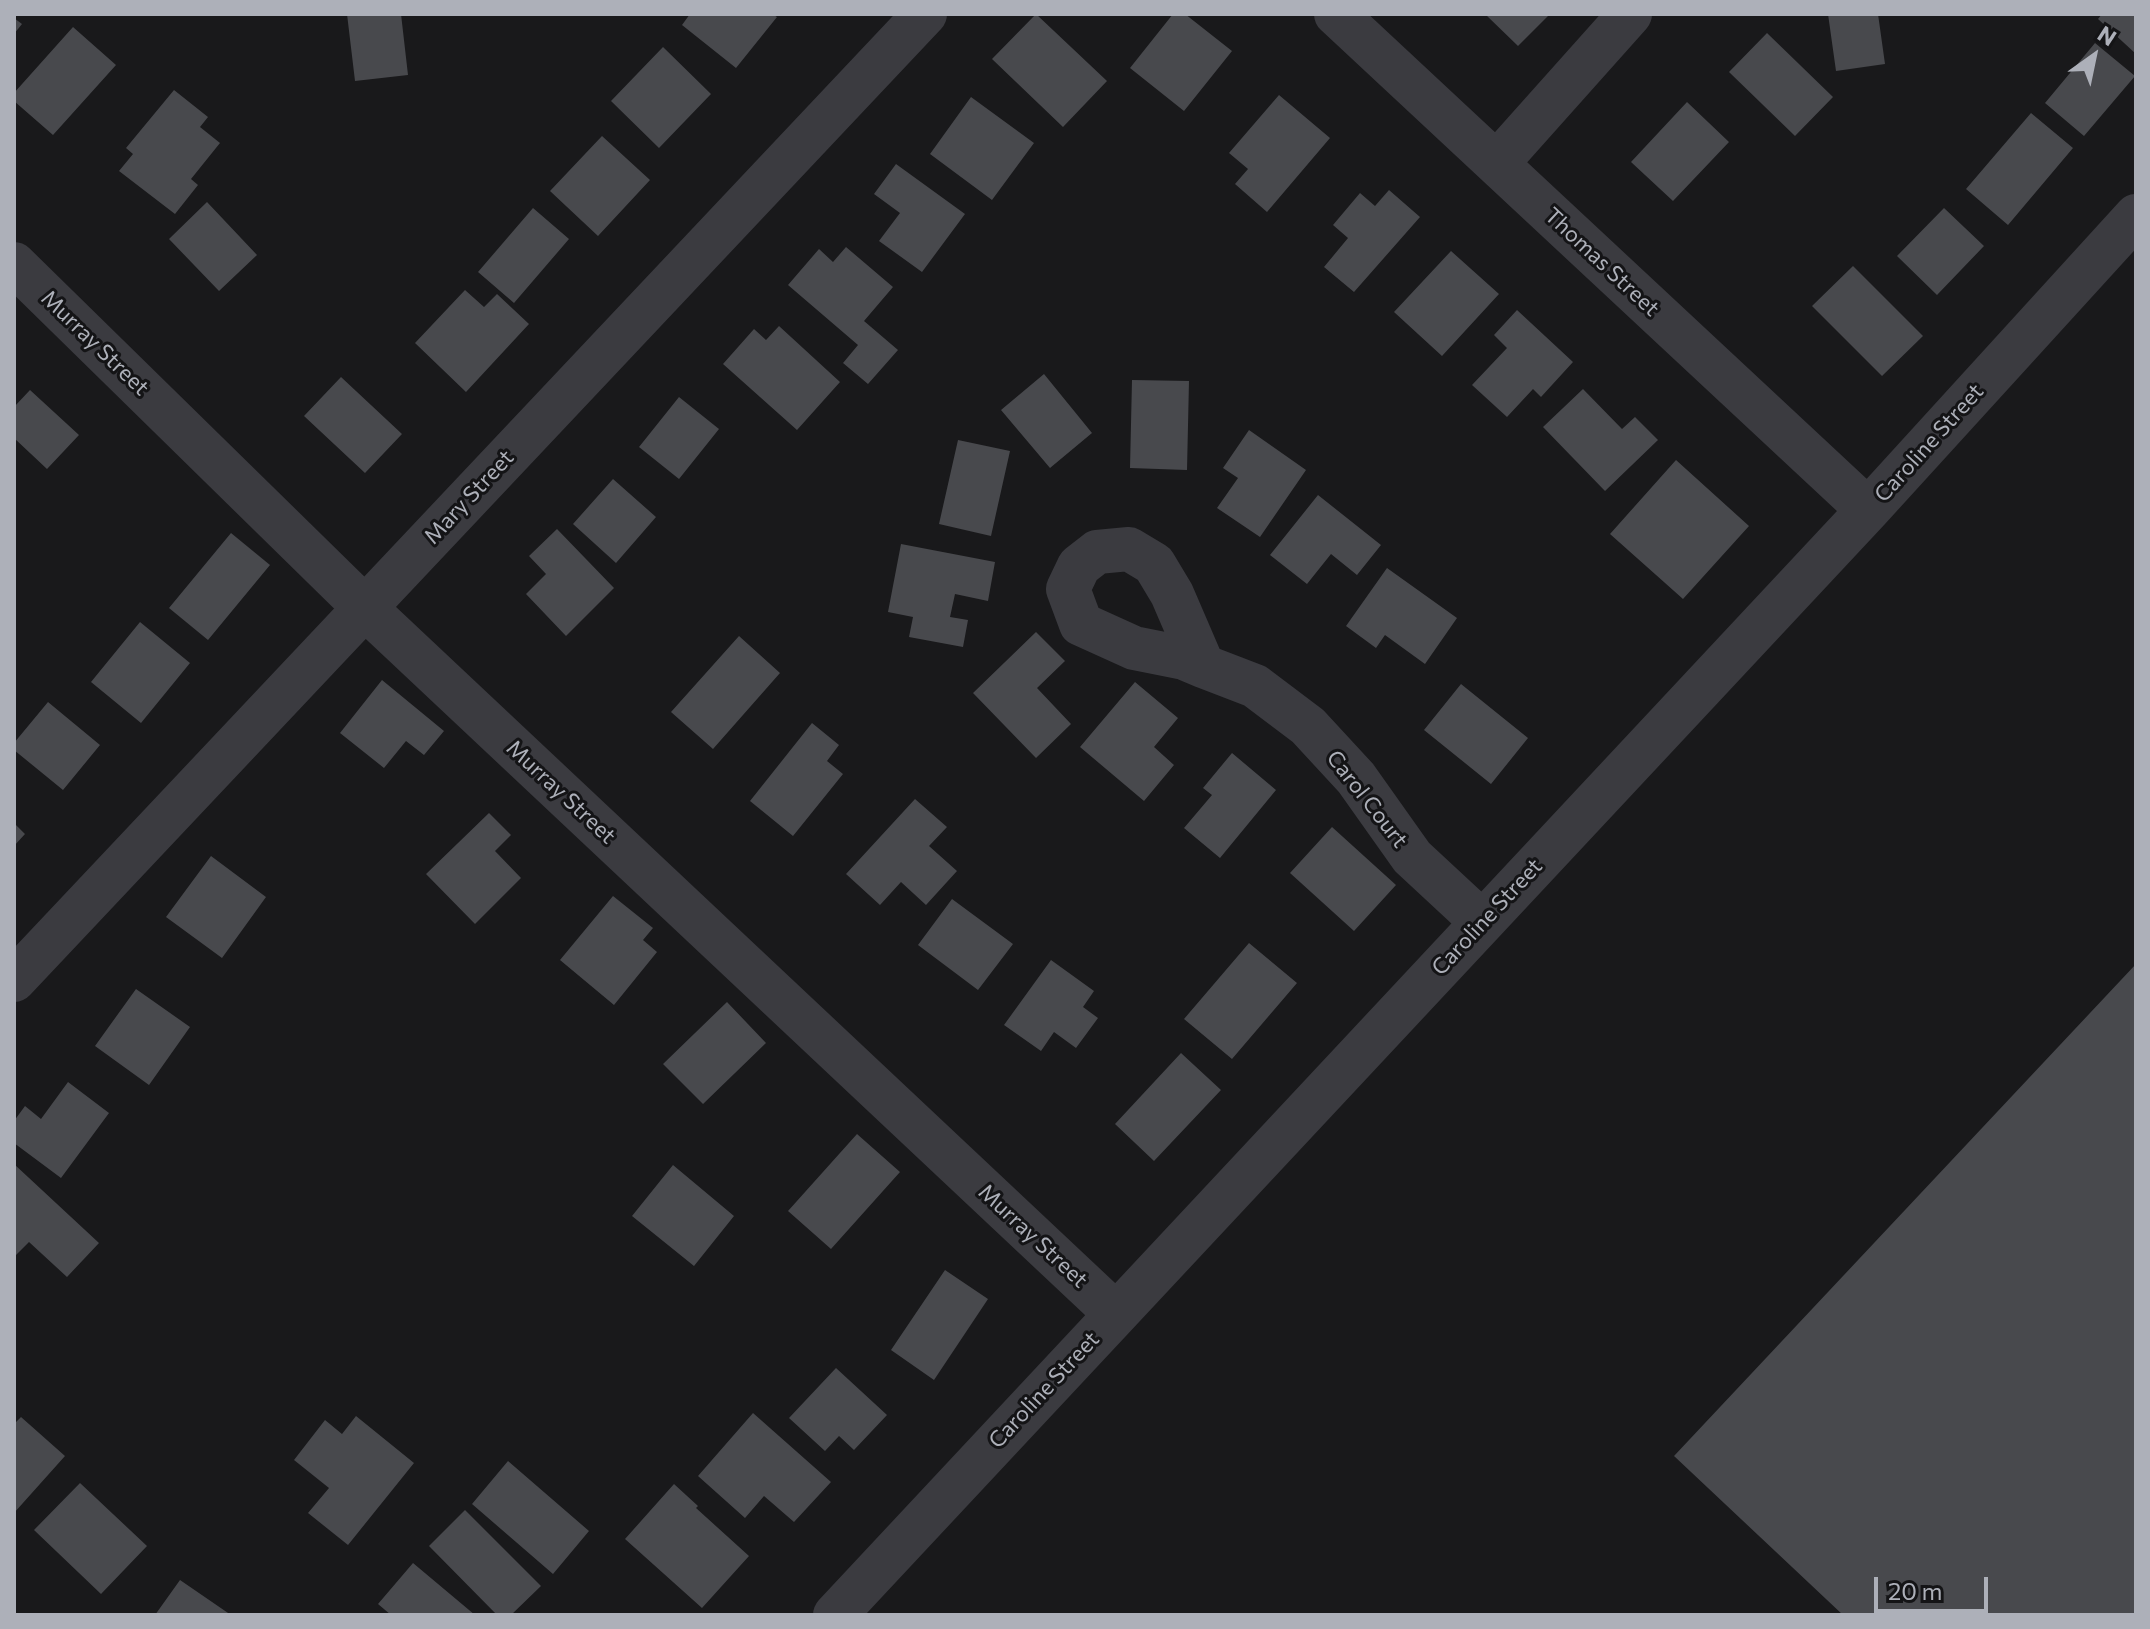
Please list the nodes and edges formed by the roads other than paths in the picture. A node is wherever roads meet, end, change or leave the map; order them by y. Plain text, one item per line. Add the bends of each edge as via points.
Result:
1 (925, 14) edge
2 (1336, 14) edge
3 (1630, 14) edge
4 (1497, 163) junction
5 (2136, 216) edge
6 (14, 264) edge
7 (1868, 510) junction
8 (365, 608) junction
9 (1203, 666) dead end
10 (1482, 922) junction
11 (14, 980) edge
12 (1116, 1314) junction
13 (835, 1615) edge

1 - 8 street, Mary Street
2 - 4 street, Thomas Street
3 - 4 street
4 - 7 street, Thomas Street
5 - 7 street, Caroline Street
6 - 8 street, Murray Street
7 - 10 street, Caroline Street
8 - 11 street, Mary Street
8 - 12 street, Murray Street
9 - 10 street, Carol Court via 1255,686 1308,726 1356,778 1412,857
10 - 12 street, Caroline Street
12 - 13 street, Caroline Street

